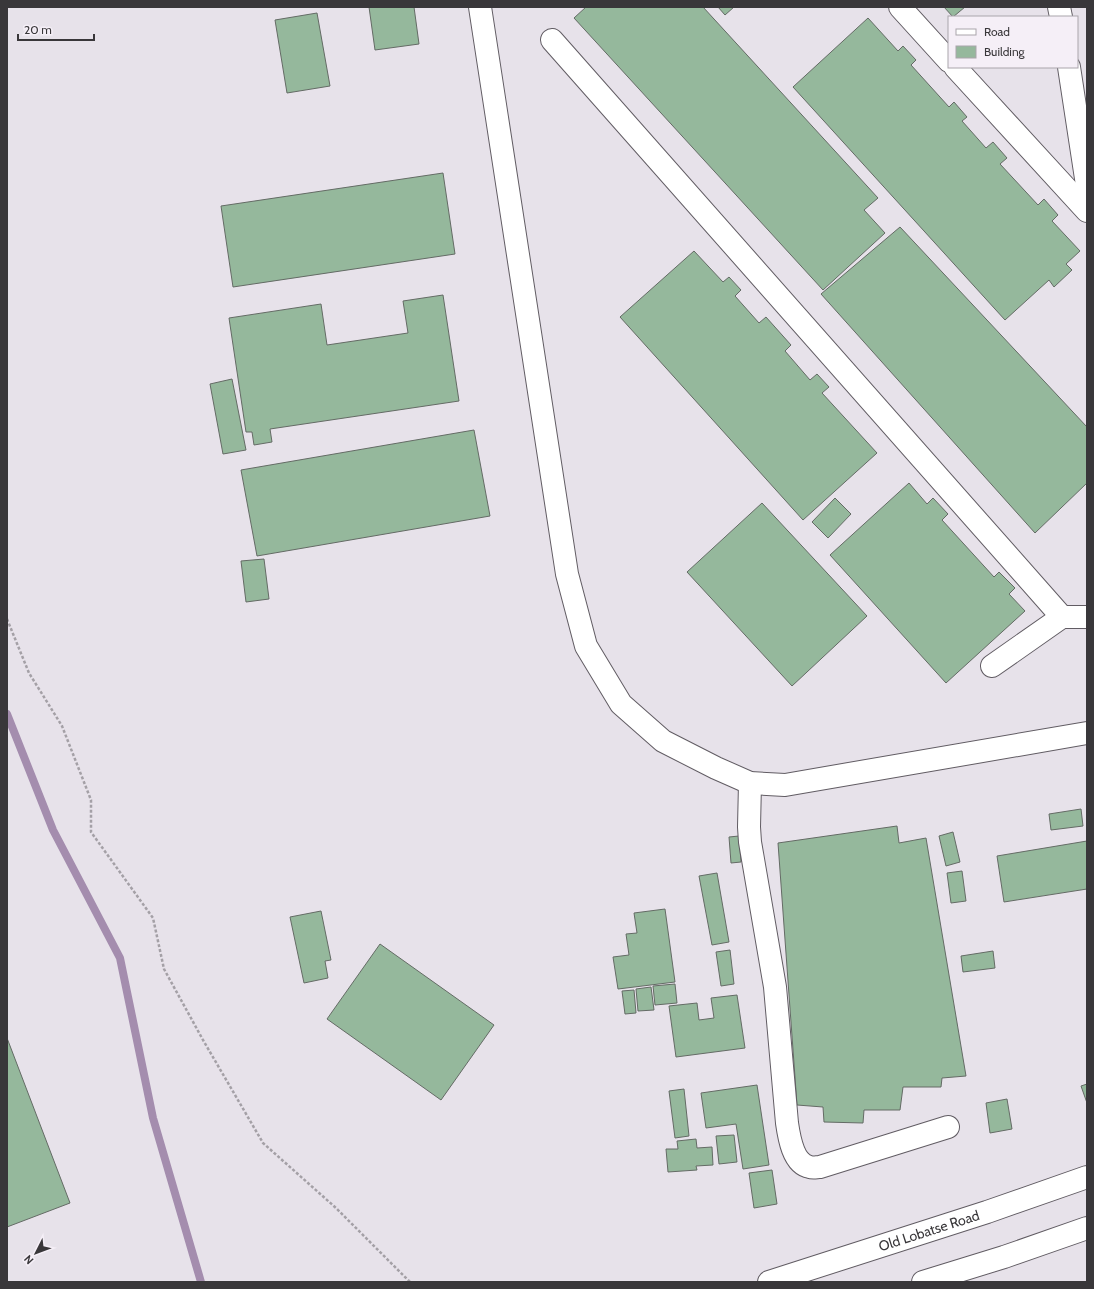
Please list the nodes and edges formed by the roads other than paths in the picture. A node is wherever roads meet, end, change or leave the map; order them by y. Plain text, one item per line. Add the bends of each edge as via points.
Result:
1 (480, 7) edge
2 (900, 7) edge
3 (552, 40) dead end
4 (948, 59) edge
5 (956, 68) edge
6 (1069, 68) edge
7 (1087, 185) edge
8 (1087, 211) edge
9 (1062, 617) junction
10 (1087, 617) edge
11 (992, 666) dead end
12 (1087, 733) edge
13 (750, 784) junction
14 (948, 1127) dead end
15 (1087, 1177) edge
16 (1087, 1228) edge
17 (769, 1282) edge
18 (923, 1282) edge

1 - 13 street via 568,574 586,646 621,704 663,741
2 - 4 street
3 - 9 street
5 - 8 street
6 - 7 street
9 - 10 street
9 - 11 street
12 - 13 street via 785,785
13 - 14 street via 750,842 775,987 787,1123 790,1144 795,1155 810,1167 820,1167
15 - 17 street, Old Lobatse Road
16 - 18 street

